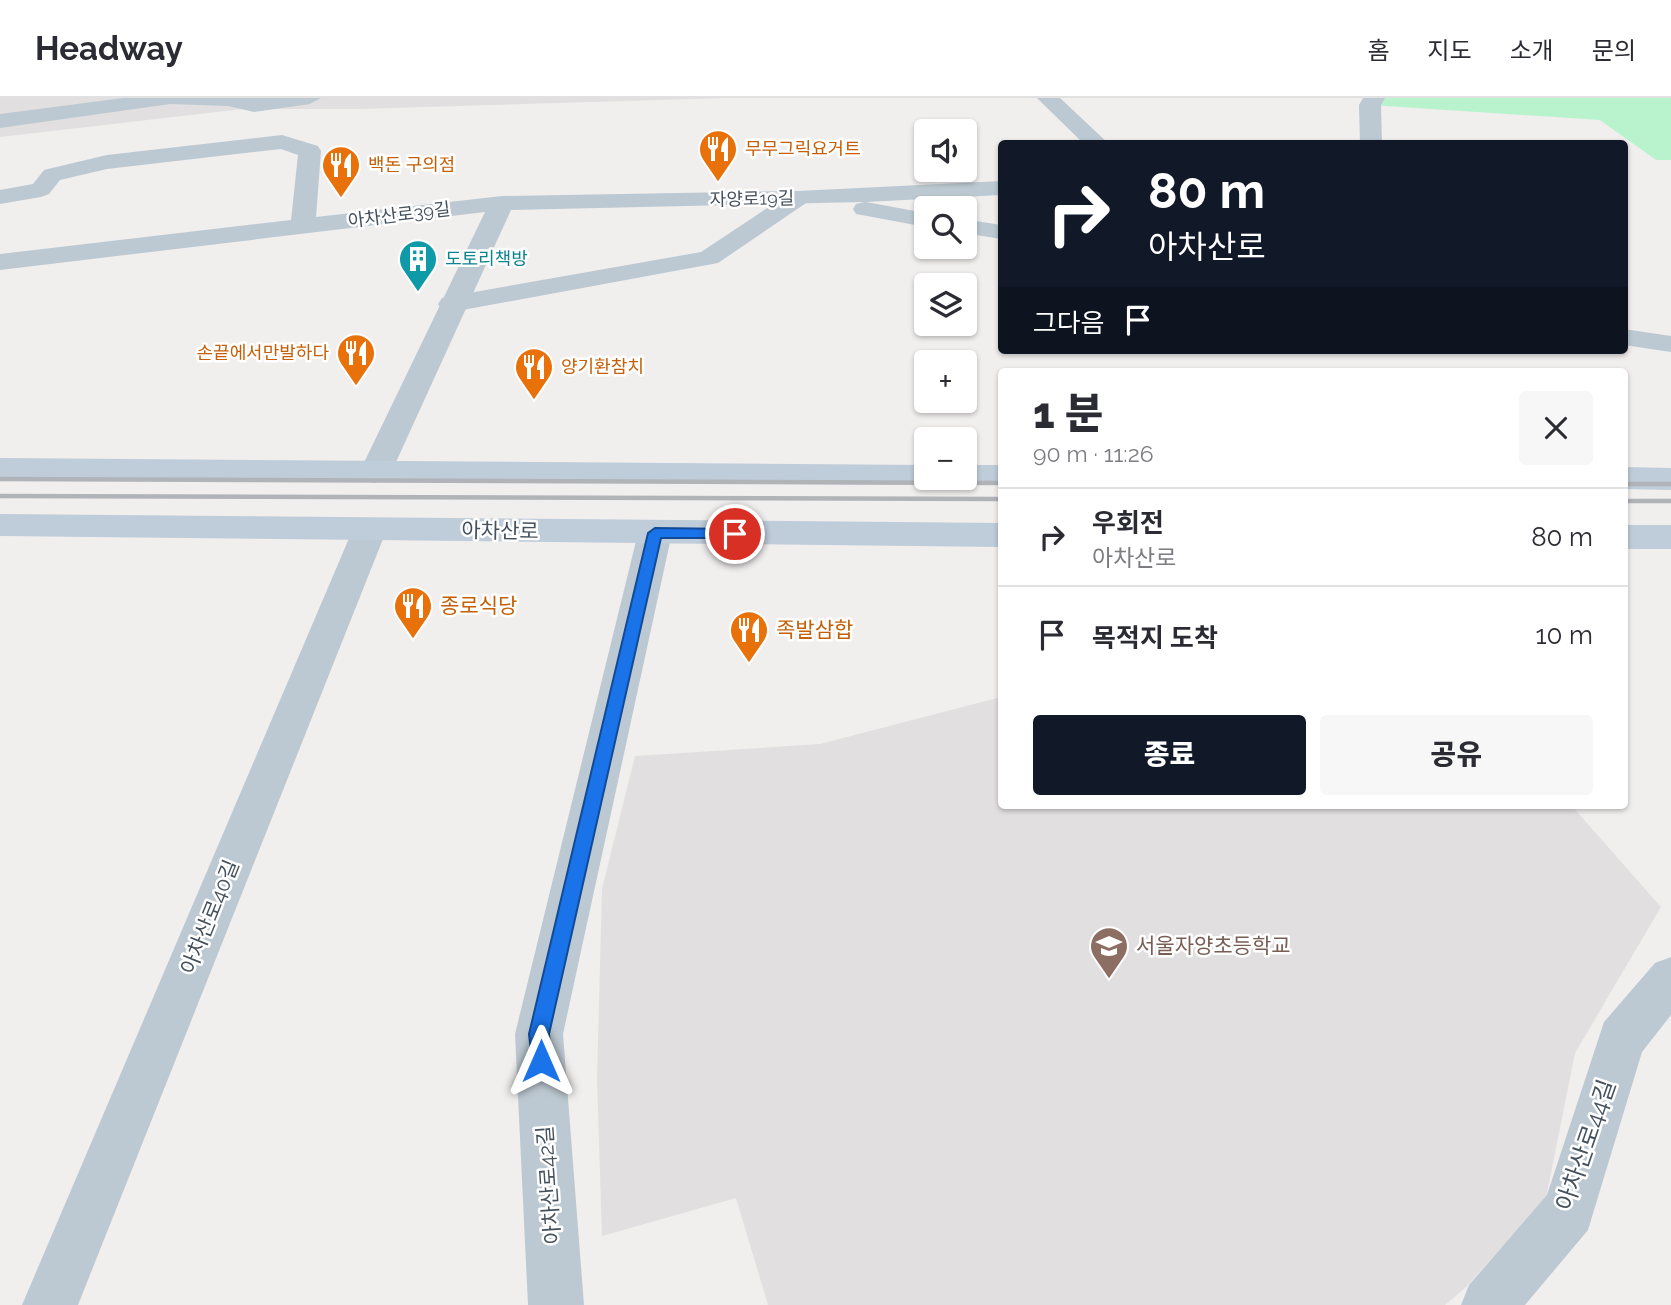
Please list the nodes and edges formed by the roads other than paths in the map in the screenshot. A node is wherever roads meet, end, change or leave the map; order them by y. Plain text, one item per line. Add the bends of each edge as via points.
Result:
1 (310, 98) edge
2 (1048, 98) edge
3 (1374, 98) edge
4 (0, 121) edge
5 (1094, 140) edge
6 (1371, 140) edge
7 (998, 188) edge
8 (0, 197) edge
9 (798, 198) junction
10 (502, 203) junction
11 (914, 218) edge
12 (303, 227) junction
13 (977, 228) edge
14 (998, 232) edge
15 (0, 262) edge
16 (452, 304) junction
17 (1628, 338) edge
18 (1671, 344) edge
19 (0, 468) edge
20 (375, 472) junction
21 (914, 475) edge
22 (977, 475) edge
23 (998, 475) edge
24 (1628, 478) edge
25 (1671, 479) edge
26 (0, 525) edge
27 (369, 529) junction
28 (655, 533) junction
29 (998, 534) edge
30 (1628, 537) edge
31 (1671, 537) edge
32 (1671, 979) edge
33 (50, 1305) edge
34 (556, 1305) edge
35 (1489, 1305) edge

1 - 4 street via 254,106 228,100 170,98
2 - 5 street
3 - 6 street
7 - 9 street, 자양로19길
8 - 12 street via 33,192 52,175 107,162 282,142 310,151
9 - 10 street, 자양로19길
9 - 11 street
9 - 16 street via 709,258
10 - 12 street, 아차산로39길
10 - 16 street
12 - 15 street, 아차산로39길
13 - 14 street
16 - 20 street
17 - 18 street
19 - 20 main road
20 - 21 main road
22 - 23 main road
24 - 25 main road
26 - 27 main road, 아차산로
27 - 28 main road, 아차산로
27 - 33 street, 아차산로40길
28 - 29 main road, 아차산로
28 - 34 street, 아차산로42길 via 539,1034
30 - 31 main road
32 - 35 street, 아차산로44길 via 1621,1039 1569,1211

